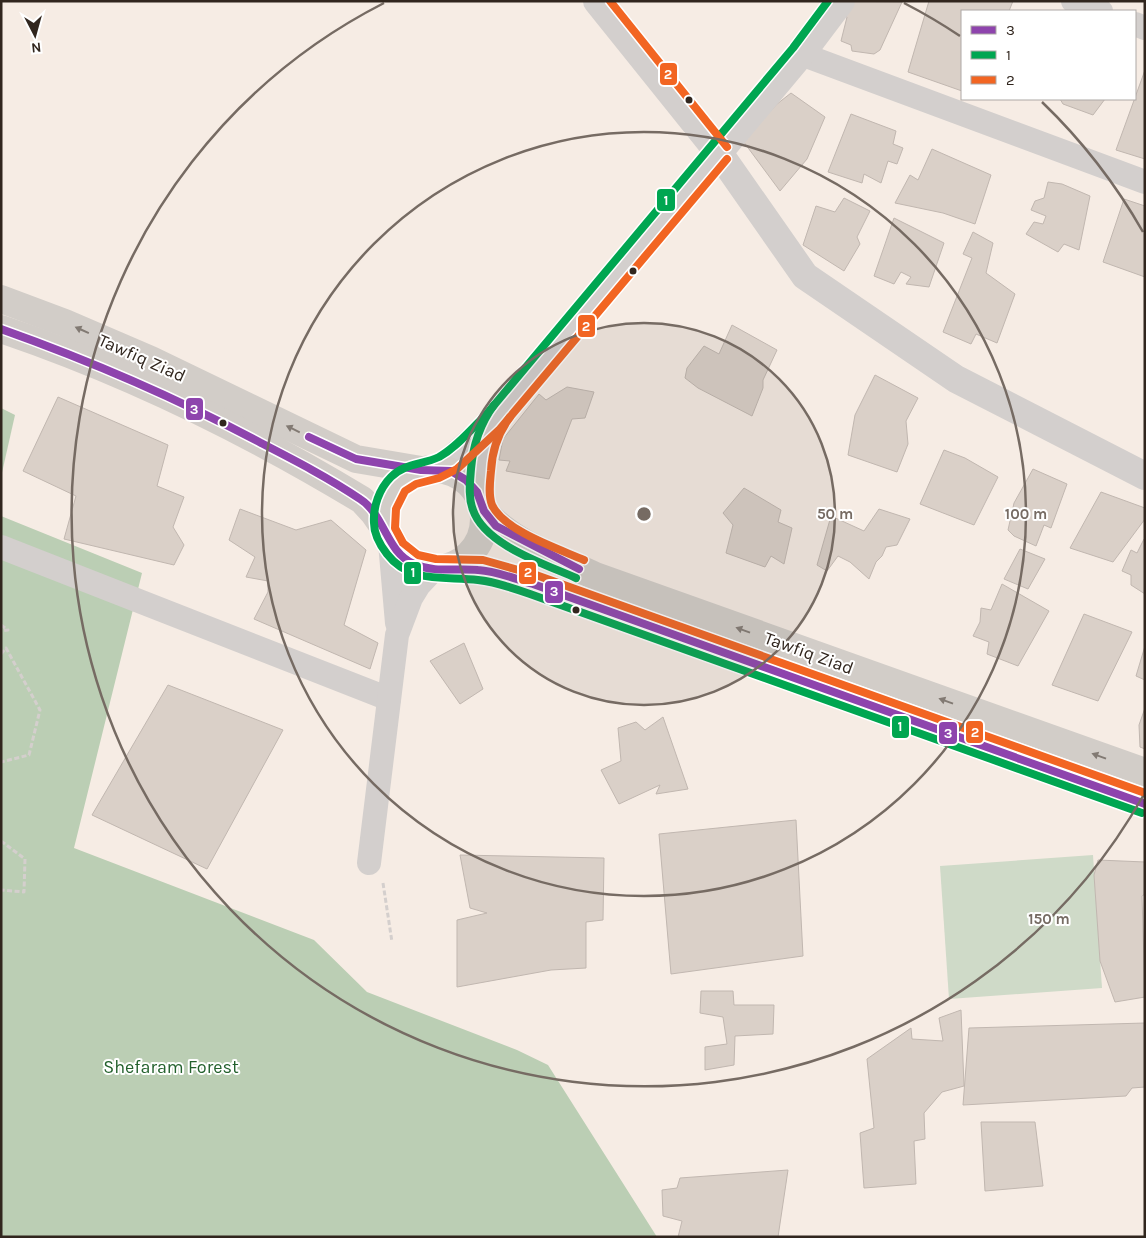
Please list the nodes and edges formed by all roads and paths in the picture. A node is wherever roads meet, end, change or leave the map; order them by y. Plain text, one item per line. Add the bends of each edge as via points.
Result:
1 (597, 1) edge
2 (841, 1) edge
3 (1074, 1) edge
4 (1098, 10) edge
5 (801, 54) junction
6 (719, 153) junction
7 (1145, 182) edge
8 (1, 299) edge
9 (1, 329) edge
10 (492, 423) junction
11 (429, 470) junction
12 (1145, 476) edge
13 (482, 506) junction
14 (388, 536) junction
15 (1, 547) edge
16 (439, 569) junction
17 (1, 626) edge
18 (1, 631) edge
19 (397, 635) junction
20 (1, 654) edge
21 (389, 698) junction
22 (1, 762) edge
23 (1145, 772) edge
24 (1145, 804) edge
25 (1, 840) edge
26 (368, 863) joint
27 (1, 890) edge
28 (392, 942) dead end

1 - 6 street
2 - 5 street
3 - 4 street
5 - 6 street
5 - 7 street
6 - 10 street
6 - 12 street via 805,276 956,379
11 -> 8 main road, Tawfiq Ziad via 356,459 151,360
9 - 14 main road, Tawfiq Ziad via 112,370 268,445 362,500
10 - 11 street via 451,460
10 - 13 street via 481,458
11 - 13 main road via 451,472 466,480 477,492
11 - 14 main road via 407,476 396,486 384,513
13 - 16 main road via 484,524 480,540 458,564
23 -> 13 main road, Tawfiq Ziad via 595,576 496,526
14 - 16 main road via 400,556 413,564
14 - 19 street
15 - 21 street
16 - 19 street via 419,585
16 - 24 main road, Tawfiq Ziad via 481,570 533,584
17 - 18 path via 8,630
19 - 21 street
20 - 22 path via 6,648 40,710 29,755
21 - 26 street
25 - 27 path via 25,859 24,892
26 - 28 path via 382,873

